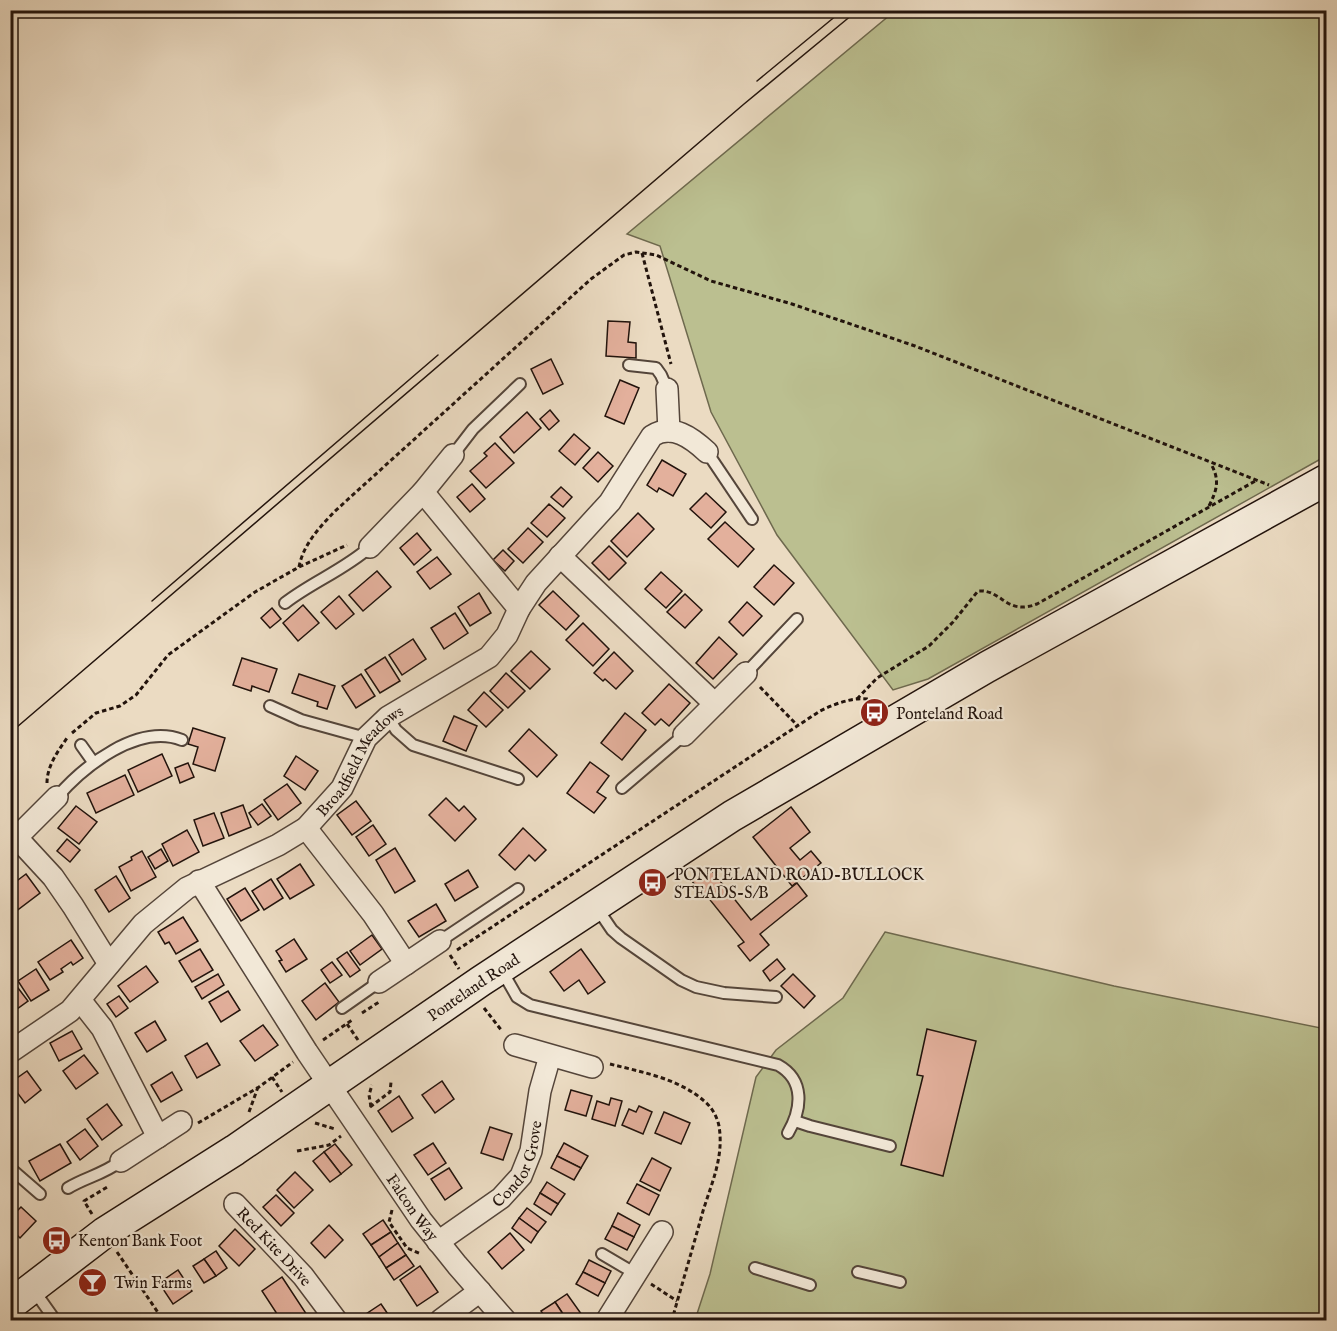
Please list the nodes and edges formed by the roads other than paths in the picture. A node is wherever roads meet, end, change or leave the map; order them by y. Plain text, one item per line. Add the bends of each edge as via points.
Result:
1 (629, 365) dead end
2 (520, 384) dead end
3 (667, 389) joint
4 (669, 430) junction
5 (707, 452) joint
6 (453, 455) joint
7 (1326, 480) edge
8 (423, 492) junction
9 (752, 519) dead end
10 (370, 547) joint
11 (560, 556) junction
12 (285, 603) dead end
13 (519, 609) junction
14 (797, 619) dead end
15 (752, 680) joint
16 (714, 704) junction
17 (270, 705) dead end
18 (388, 717) junction
19 (684, 735) joint
20 (366, 738) junction
21 (182, 740) dead end
22 (81, 745) dead end
23 (93, 762) junction
24 (518, 780) dead end
25 (621, 788) dead end
26 (57, 797) joint
27 (306, 828) junction
28 (14, 841) edge
29 (200, 881) junction
30 (518, 889) dead end
31 (596, 905) junction
32 (441, 951) joint
33 (109, 964) junction
34 (406, 964) junction
35 (500, 968) junction
36 (380, 992) joint
37 (776, 997) dead end
38 (80, 1000) junction
39 (342, 1008) dead end
40 (515, 1045) road end
41 (10, 1052) edge
42 (550, 1056) junction
43 (592, 1067) road end
44 (330, 1085) junction
45 (795, 1121) junction
46 (181, 1122) road end
47 (788, 1133) dead end
48 (158, 1137) junction
49 (890, 1146) dead end
50 (121, 1161) joint
51 (10, 1168) edge
52 (68, 1188) dead end
53 (40, 1194) dead end
54 (235, 1204) dead end
55 (662, 1232) dead end
56 (438, 1242) junction
57 (602, 1254) dead end
58 (755, 1268) dead end
59 (858, 1272) dead end
60 (636, 1274) junction
61 (900, 1282) dead end
62 (810, 1285) dead end
63 (480, 1291) junction
64 (21, 1296) edge
65 (55, 1320) edge
66 (336, 1320) edge
67 (441, 1320) edge
68 (506, 1320) edge
69 (607, 1320) edge

1 - 3 lane via 656,368
2 - 6 lane via 473,429
3 - 4 street
4 - 5 street via 687,436
4 - 11 street, Broadfield Meadows via 657,433 647,442 610,502
5 - 9 lane
6 - 8 street
7 - 31 main road, Ponteland Road via 987,667 732,816
8 - 10 street
8 - 13 street
10 - 12 lane
11 - 13 street, Broadfield Meadows
11 - 16 street
13 - 18 street, Broadfield Meadows via 507,635 489,657
14 - 15 lane
15 - 16 street
16 - 19 street
17 - 20 lane via 302,720
18 - 20 street, Broadfield Meadows
18 - 24 lane via 413,745
19 - 25 lane
20 - 27 street, Broadfield Meadows via 342,788
21 - 23 lane via 153,736
22 - 23 lane
23 - 26 lane
26 - 28 street
27 - 29 street, Broadfield Meadows
27 - 34 street via 373,914
28 - 33 street via 53,877
29 - 33 street, Broadfield Meadows via 143,924
29 - 44 street, Falcon Way
30 - 32 lane
31 - 35 main road, Ponteland Road
31 - 37 lane via 621,938 681,980 712,991
32 - 34 street
33 - 38 street, Broadfield Meadows
34 - 36 street
35 - 44 main road, Ponteland Road
35 - 45 lane via 517,997 530,1005 778,1065 787,1070 798,1088
36 - 39 lane
38 - 41 street, Broadfield Meadows via 57,1022
38 - 48 street via 102,1028
40 - 42 street
42 - 43 street
42 - 56 street, Condor Grove via 531,1151 520,1176 501,1198
44 - 56 street, Falcon Way
44 - 64 main road, Ponteland Road via 109,1240
45 - 47 lane
45 - 49 lane
46 - 48 street
48 - 50 street
50 - 52 lane
51 - 53 lane
54 - 66 street, Red Kite Drive via 303,1276
55 - 60 street
56 - 63 street, Falcon Way
57 - 60 lane
58 - 62 lane
59 - 61 lane
60 - 69 street
63 - 67 street
63 - 68 street, Falcon Way
64 - 65 lane

